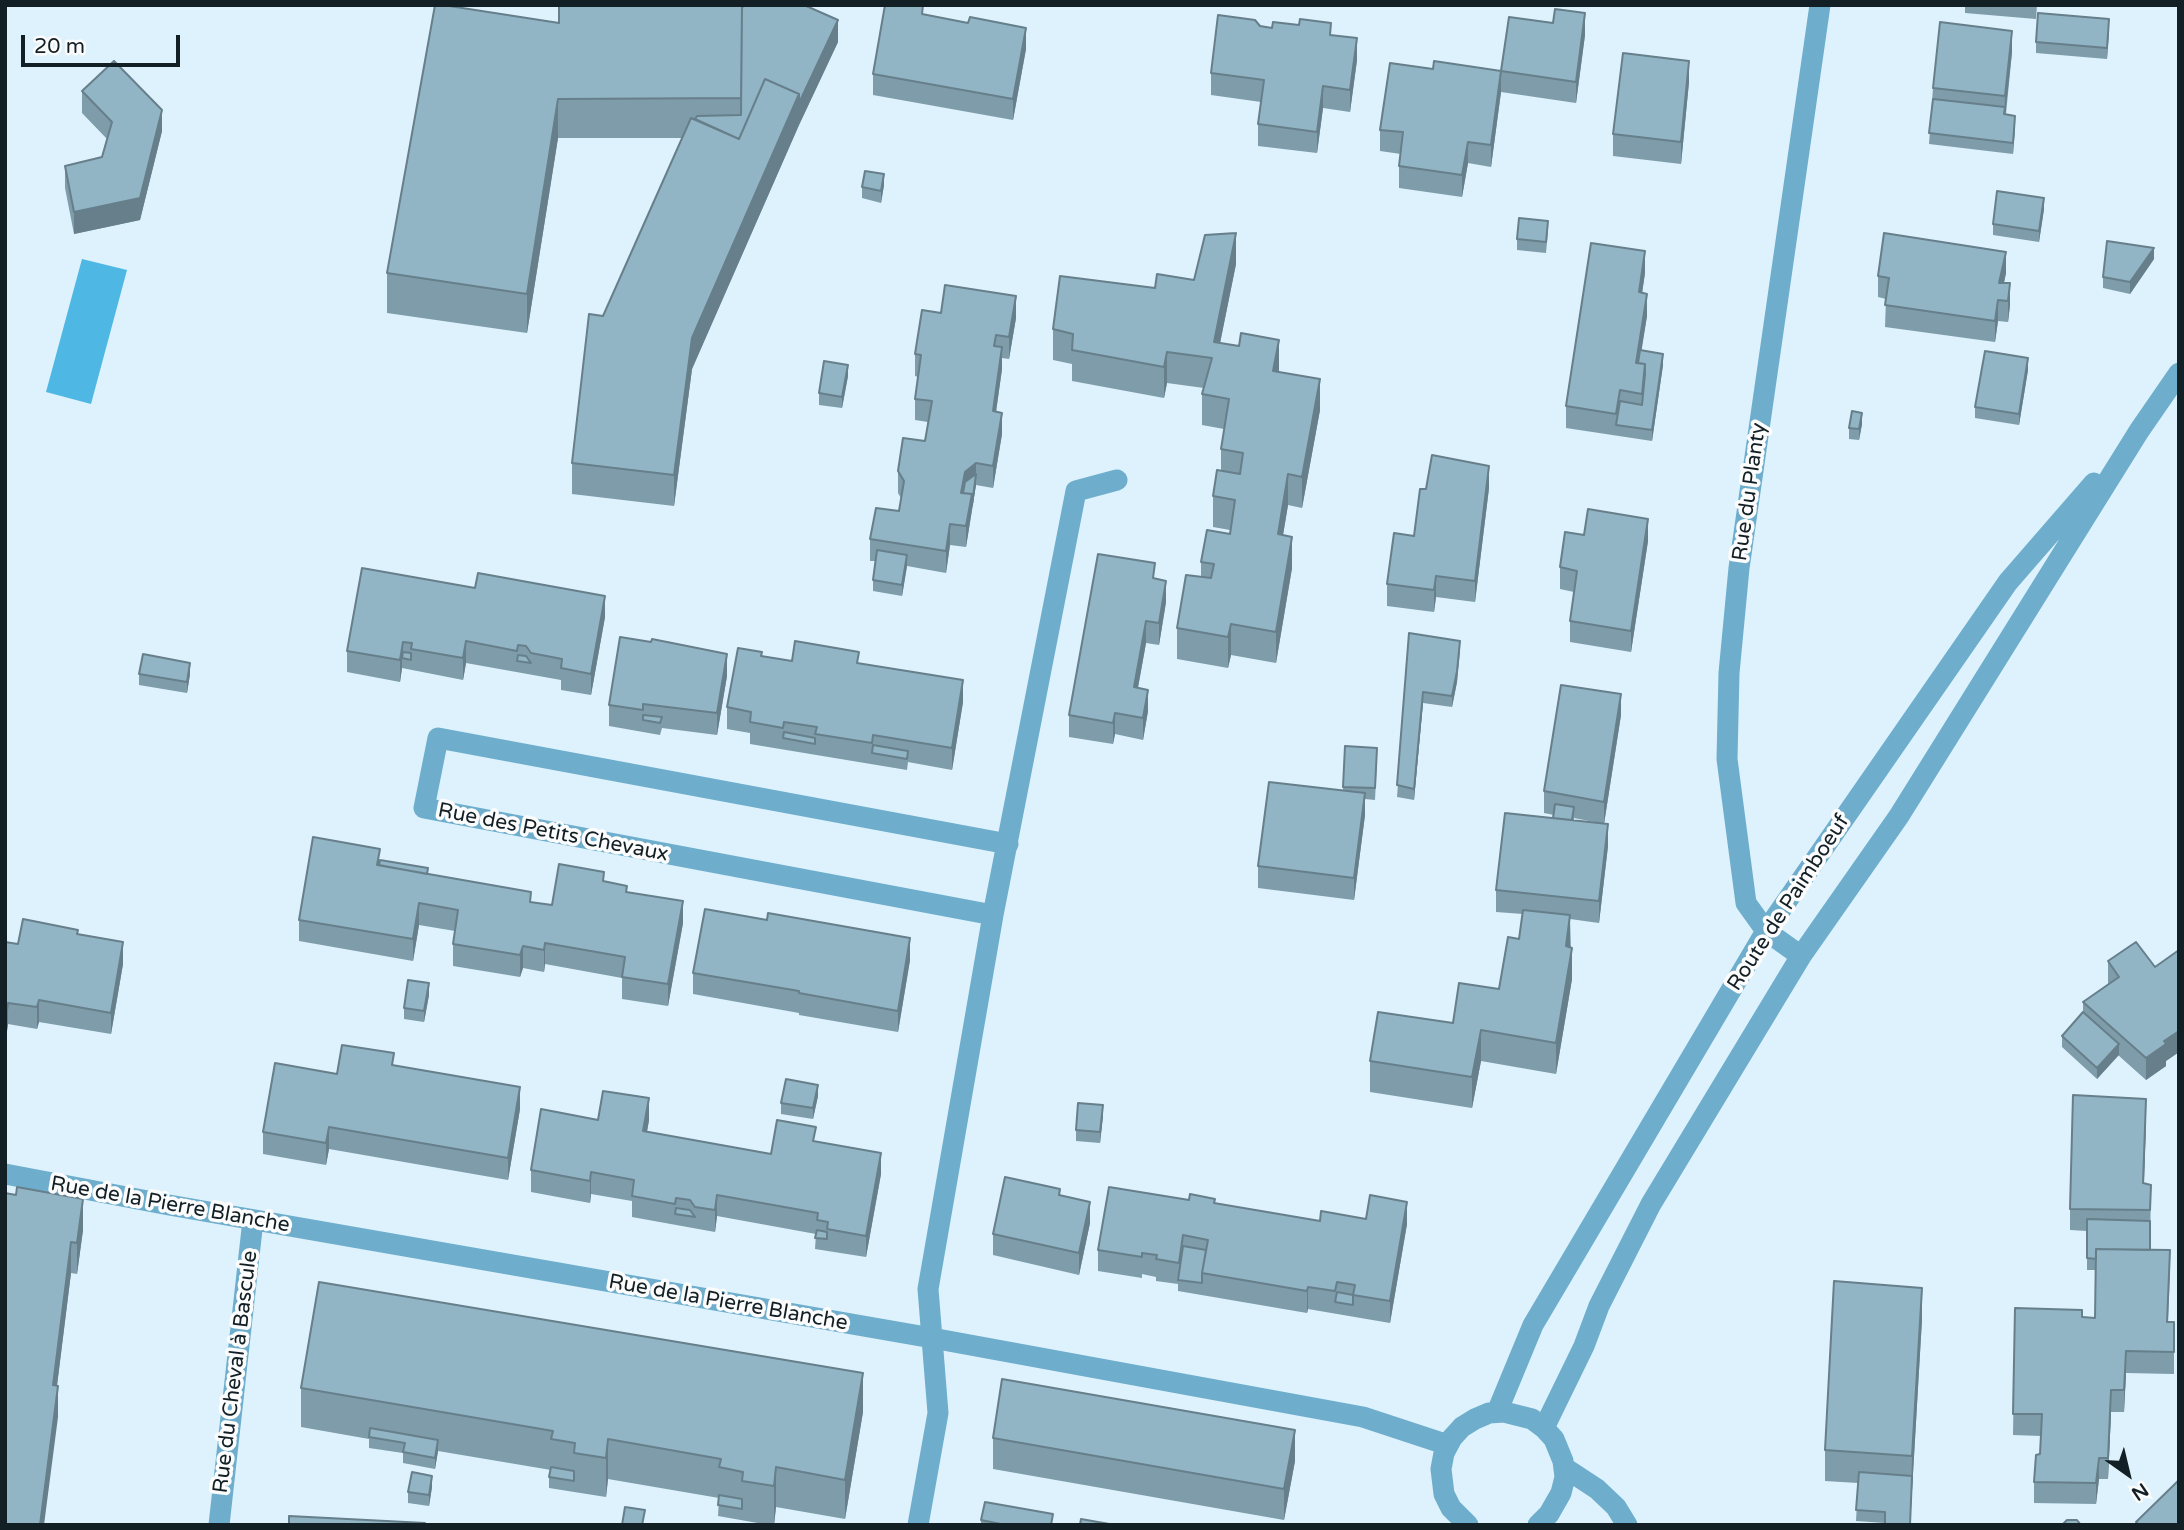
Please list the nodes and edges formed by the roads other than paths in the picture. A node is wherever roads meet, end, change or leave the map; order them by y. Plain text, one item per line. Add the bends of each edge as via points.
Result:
1 (1821, 5) edge
2 (2179, 373) edge
3 (2139, 431) junction
4 (1117, 480) dead end
5 (1008, 844) junction
6 (993, 915) junction
7 (1766, 931) junction
8 (1801, 956) junction
9 (5, 1174) edge
10 (253, 1220) junction
11 (932, 1338) junction
12 (1497, 1412) junction
13 (1544, 1428) junction
14 (1448, 1445) junction
15 (1565, 1468) junction
16 (1463, 1524) edge
17 (219, 1525) edge
18 (918, 1525) edge
19 (1538, 1525) edge
20 (1627, 1525) edge

1 - 7 street, Rue du Planty via 1743,540 1730,673 1727,759 1737,843 1746,903
2 - 3 street, Route de Paimboeuf
3 - 7 street, Route de Paimboeuf via 2008,582
3 - 8 street, Route de Paimboeuf via 1899,816
4 - 5 street via 1076,492
5 - 6 street
5 - 6 street, Rue des Petits Chevaux via 438,738 424,808
6 - 11 street via 928,1289
7 - 8 street, Rue du Planty
7 - 12 street, Route de Paimboeuf via 1533,1325
8 - 13 street, Route de Paimboeuf via 1651,1204
9 - 10 street, Rue de la Pierre Blanche
10 - 11 street, Rue de la Pierre Blanche
10 - 17 street, Rue du Cheval à Bascule
11 - 14 street, Rue de la Pierre Blanche via 1363,1417
11 - 18 street via 938,1413
12 - 13 street via 1518,1414
12 - 14 street via 1462,1427
13 - 15 street via 1558,1446
14 - 16 street via 1442,1486
15 - 19 street via 1558,1500
15 - 20 street via 1597,1489

